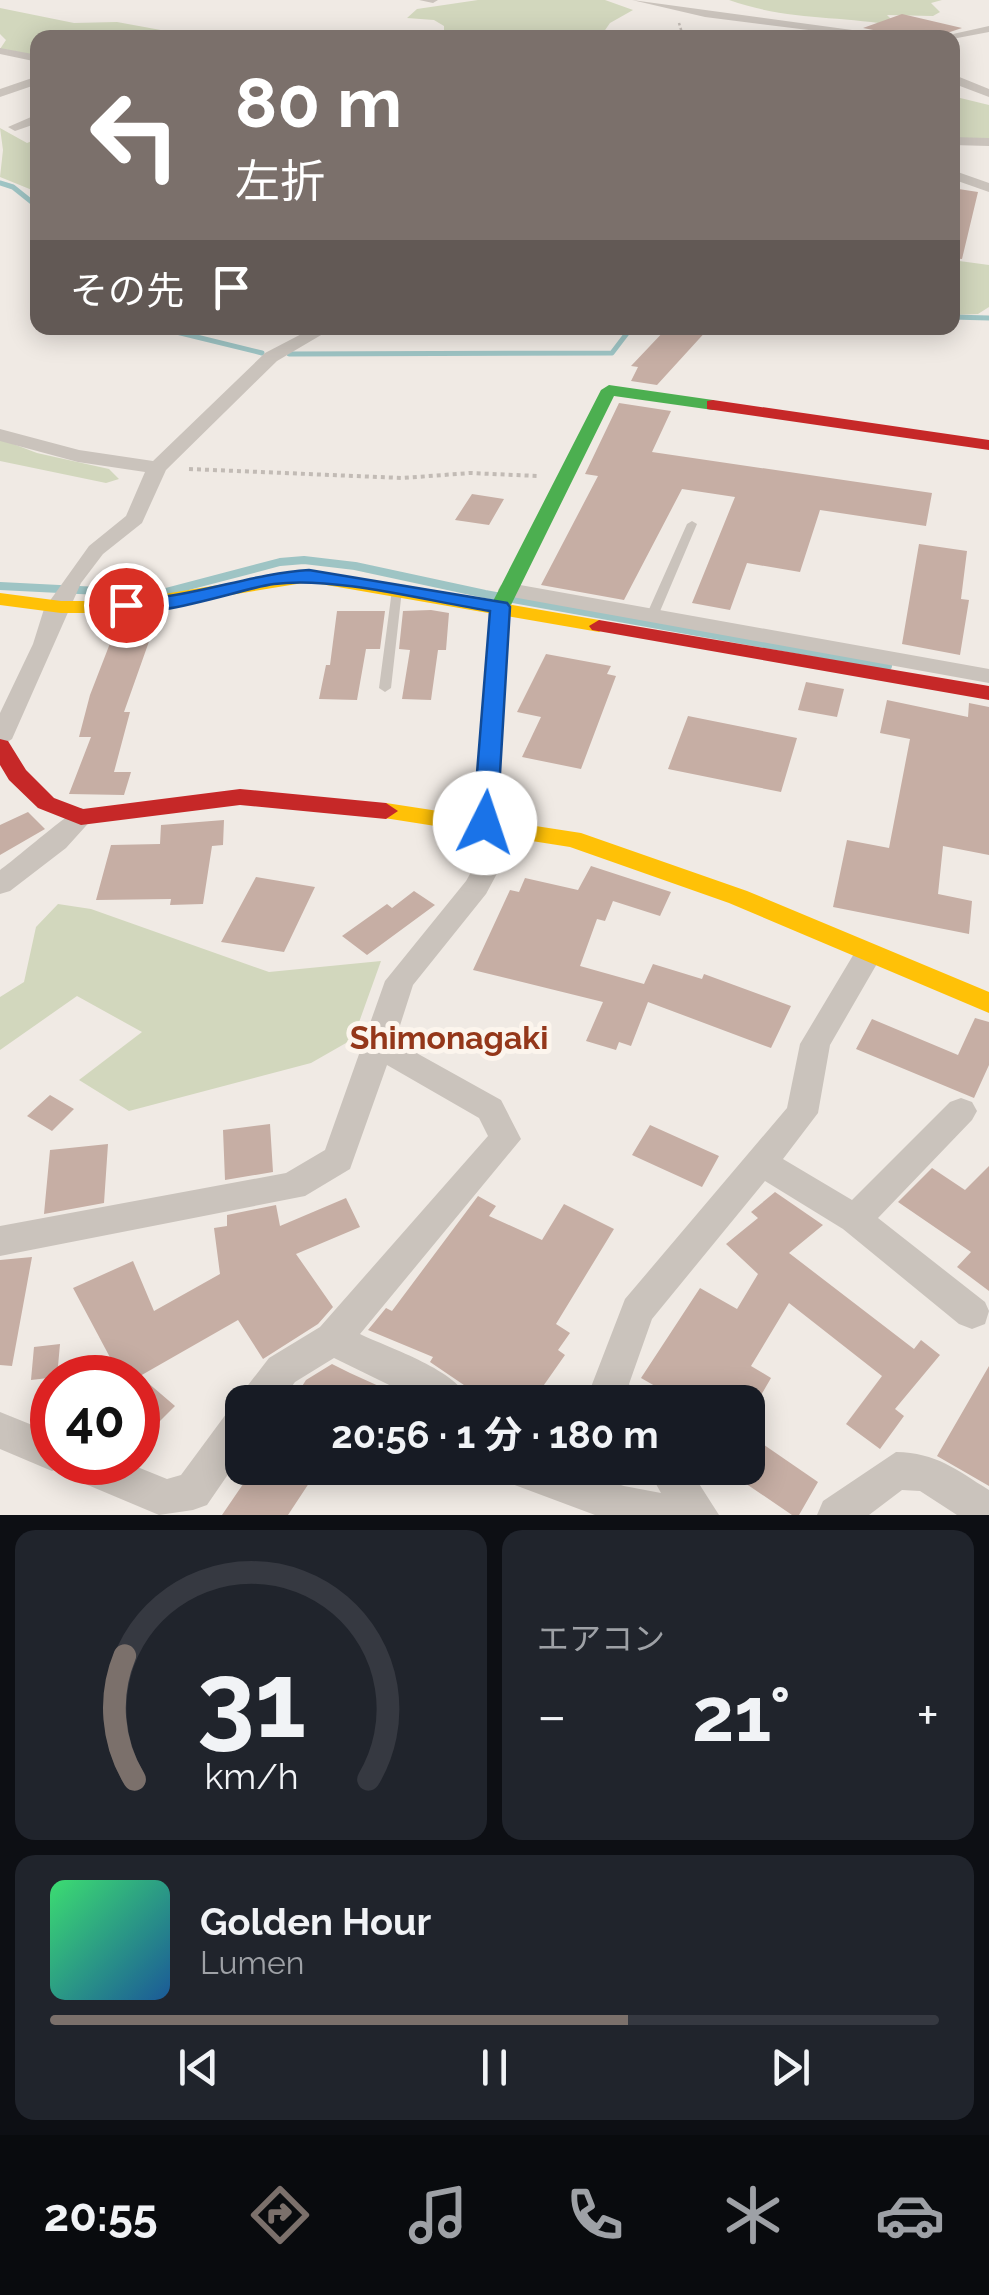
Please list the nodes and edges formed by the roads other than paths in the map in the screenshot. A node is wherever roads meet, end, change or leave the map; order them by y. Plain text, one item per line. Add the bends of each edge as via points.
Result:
1 (424, 0) edge
2 (433, 0) edge
3 (637, 0) edge
4 (989, 29) edge
5 (839, 30) edge
6 (960, 34) edge
7 (960, 45) edge
8 (971, 46) dead end
9 (0, 51) edge
10 (18, 54) junction
11 (30, 57) edge
12 (0, 60) edge
13 (960, 81) edge
14 (30, 83) edge
15 (0, 93) edge
16 (989, 93) edge
17 (30, 121) edge
18 (14, 127) dead end
19 (960, 141) edge
20 (989, 142) edge
21 (960, 177) edge
22 (989, 188) edge
23 (312, 335) edge
24 (0, 435) edge
25 (989, 445) edge
26 (158, 468) junction
27 (692, 524) dead end
28 (398, 590) junction
29 (63, 595) junction
30 (0, 598) edge
31 (505, 598) junction
32 (652, 616) junction
33 (989, 676) edge
34 (385, 688) dead end
35 (989, 694) edge
36 (0, 743) edge
37 (81, 817) junction
38 (497, 825) junction
39 (0, 884) edge
40 (868, 955) junction
41 (989, 1004) edge
42 (378, 1046) junction
43 (961, 1111) dead end
44 (761, 1162) junction
45 (855, 1219) junction
46 (0, 1241) edge
47 (972, 1314) dead end
48 (334, 1340) junction
49 (271, 1385) edge
50 (428, 1385) edge
51 (610, 1385) edge
52 (0, 1430) edge
53 (30, 1443) edge
54 (225, 1447) edge
55 (134, 1485) edge
56 (565, 1485) edge
57 (678, 1485) edge
58 (989, 1512) edge
59 (671, 1515) edge
60 (700, 1515) edge
61 (837, 1515) edge

1 - 2 street
3 - 5 street
4 - 6 street
7 - 8 street
9 - 10 street
10 - 11 street
10 - 12 street
13 - 16 street
14 - 15 street
17 - 18 street
19 - 20 street
21 - 22 street
23 - 26 street via 271,357
24 - 26 street
25 - 31 street via 609,390
26 - 29 street via 135,519 96,550
27 - 32 lane
28 - 29 street via 309,576 162,603
28 - 31 street
28 - 34 lane
29 - 30 street
29 - 36 street
31 - 32 street
31 - 35 street
31 - 38 street
32 - 33 street
36 - 37 street via 17,775 46,803
37 - 38 street via 260,797
37 - 39 street
38 - 40 street via 573,839 738,896
38 - 42 street via 476,887 400,981
40 - 41 street
40 - 44 street via 816,1044 802,1113
42 - 46 street via 338,1159 292,1186
42 - 48 street via 490,1109 505,1139
43 - 45 street
44 - 45 street
44 - 51 street via 638,1310
45 - 47 street
48 - 49 street via 282,1370
48 - 50 street
52 - 53 street
54 - 55 street via 193,1491 168,1499
56 - 59 street
57 - 60 street
58 - 61 street via 924,1472 896,1471

